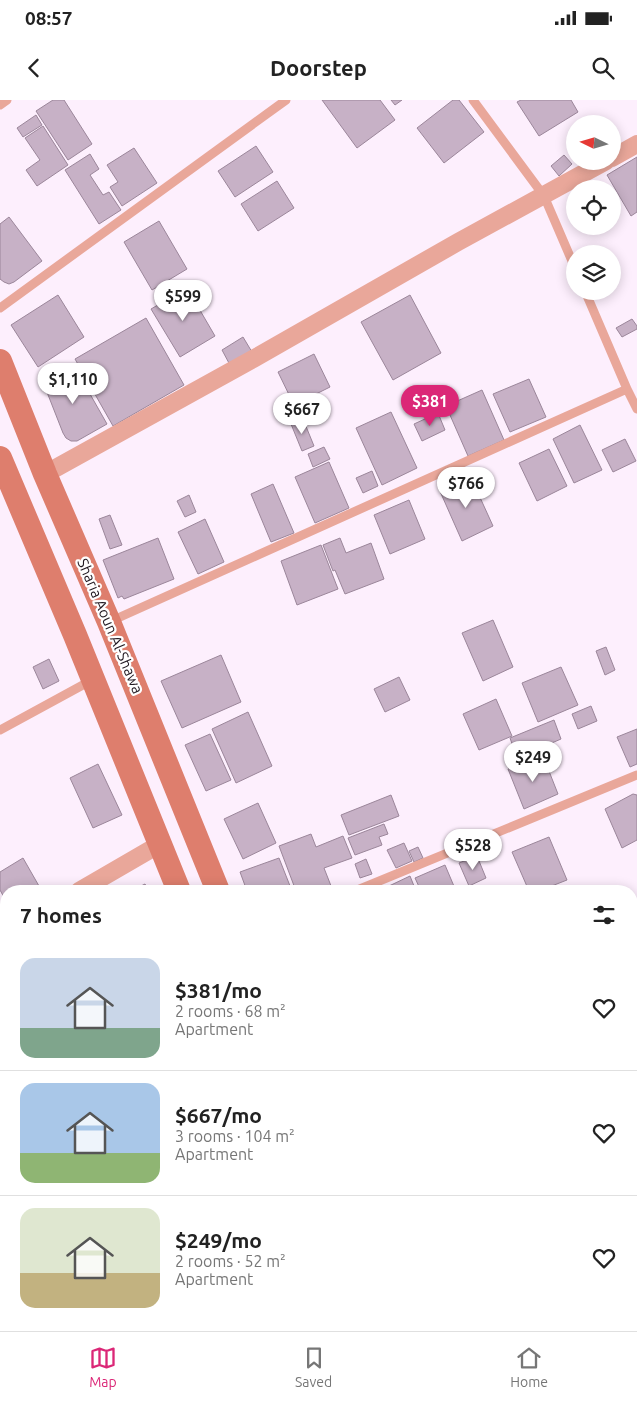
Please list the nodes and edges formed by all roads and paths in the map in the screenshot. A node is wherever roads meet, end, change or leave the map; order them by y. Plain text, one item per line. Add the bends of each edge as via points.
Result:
1 (7, 100) edge
2 (286, 100) edge
3 (473, 100) edge
4 (0, 105) edge
5 (637, 144) edge
6 (621, 153) edge
7 (590, 170) edge
8 (544, 196) junction
9 (566, 247) edge
10 (589, 300) edge
11 (0, 308) edge
12 (0, 361) edge
13 (627, 389) junction
14 (637, 409) edge
15 (1, 463) edge
16 (45, 474) junction
17 (109, 622) junction
18 (93, 679) junction
19 (0, 730) edge
20 (637, 775) edge
21 (160, 844) junction
22 (89, 885) edge
23 (177, 885) edge
24 (216, 885) edge
25 (370, 885) edge

1 - 4 lane
2 - 11 lane
3 - 8 lane
5 - 6 street
7 - 8 street
8 - 9 lane
8 - 16 street
10 - 13 lane
12 - 16 main road, Sharia Aoun Al-Shawa
13 - 14 lane
13 - 17 lane
15 - 18 main road
16 - 17 main road, Sharia Aoun Al-Shawa
17 - 24 main road, Sharia Aoun Al-Shawa
18 - 19 lane
18 - 21 main road
20 - 25 lane
21 - 22 street
21 - 23 main road

